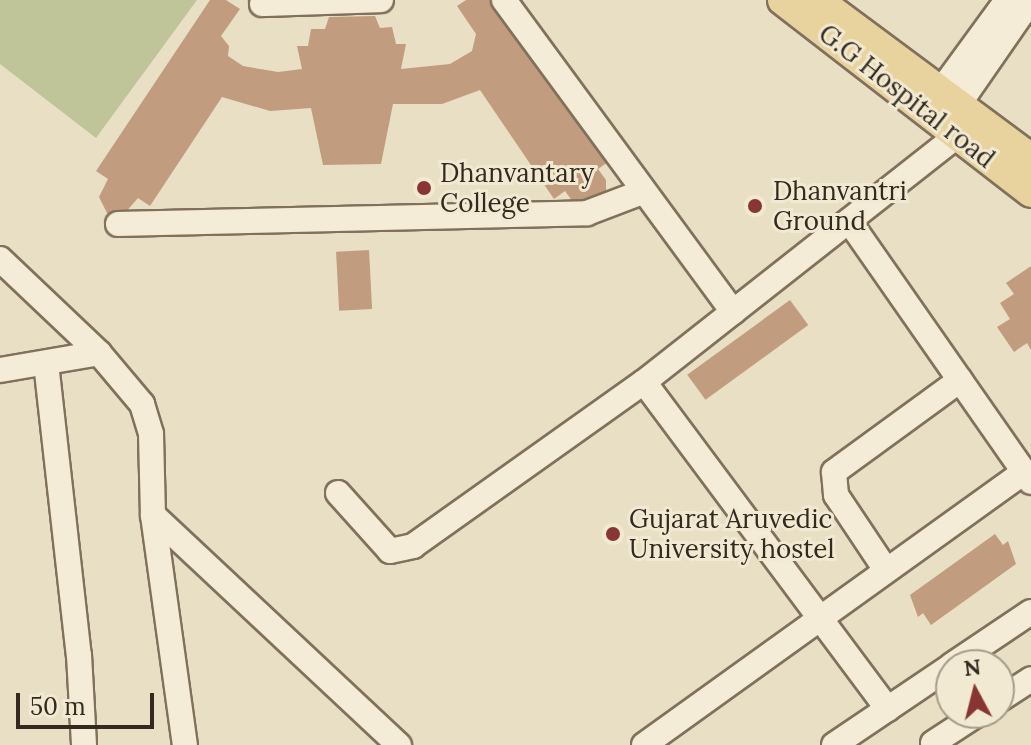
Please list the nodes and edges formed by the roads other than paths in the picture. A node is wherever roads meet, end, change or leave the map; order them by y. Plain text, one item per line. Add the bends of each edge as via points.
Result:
1 (381, 0) edge
2 (504, 0) edge
3 (783, 0) edge
4 (817, 0) edge
5 (1007, 0) edge
6 (1031, 0) edge
7 (262, 4) dead end
8 (945, 113) junction
9 (1031, 159) edge
10 (642, 192) junction
11 (1031, 192) edge
12 (849, 221) junction
13 (118, 224) dead end
14 (0, 259) edge
15 (733, 312) junction
16 (99, 353) junction
17 (46, 363) junction
18 (0, 370) edge
19 (960, 380) junction
20 (644, 382) junction
21 (1027, 477) edge
22 (338, 493) dead end
23 (153, 515) junction
24 (886, 570) junction
25 (1031, 612) edge
26 (820, 618) junction
27 (976, 649) edge
28 (935, 677) edge
29 (888, 709) junction
30 (954, 729) edge
31 (933, 743) dead end
32 (84, 745) edge
33 (185, 745) edge
34 (399, 745) edge
35 (644, 745) edge
36 (834, 745) edge

1 - 7 street
2 - 10 street
3 - 8 main road, G.G Hospital road
4 - 8 main road, G.G Hospital road
5 - 8 street
6 - 8 street
8 - 9 main road, G.G Hospital road
8 - 11 main road, G.G Hospital road
8 - 12 street
10 - 13 street via 587,213
10 - 15 street
12 - 15 street
12 - 19 street
14 - 16 street
15 - 20 street
16 - 17 street
16 - 23 street via 142,404 151,434
17 - 18 street
17 - 32 street
19 - 21 street
19 - 24 street via 834,472 836,495
20 - 22 street via 401,550 380,544
20 - 26 street
21 - 24 street
23 - 33 street
23 - 34 street
24 - 26 street
25 - 27 street
26 - 29 street
26 - 35 street
28 - 29 street
29 - 36 street
30 - 31 street

